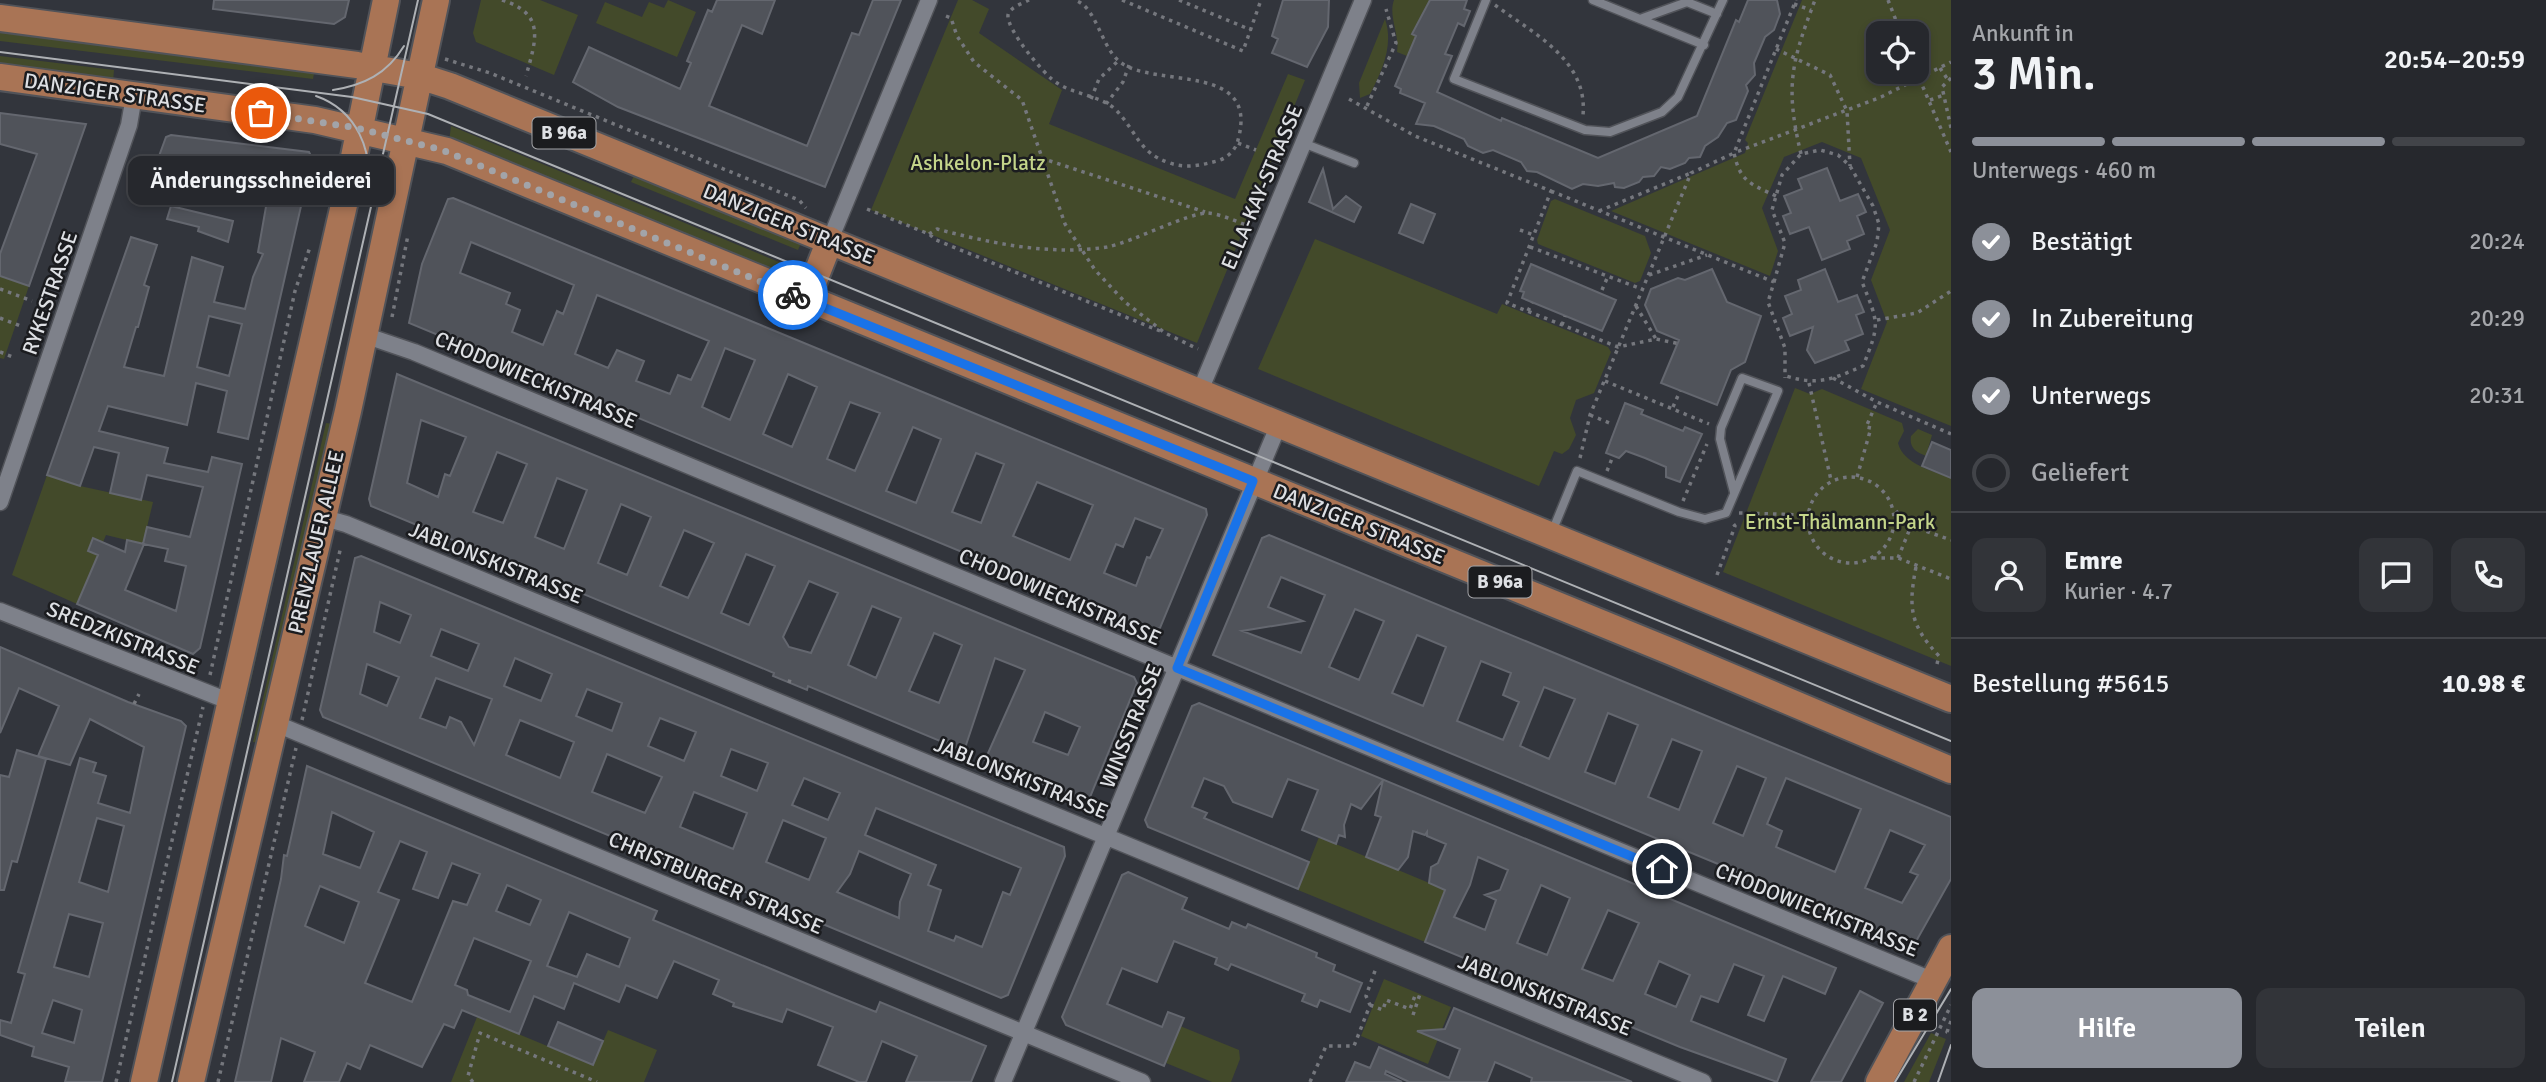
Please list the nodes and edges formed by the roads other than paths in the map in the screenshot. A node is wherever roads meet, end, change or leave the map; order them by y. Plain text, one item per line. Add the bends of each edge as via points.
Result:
1 (387, 0) edge
2 (436, 0) edge
3 (929, 0) edge
4 (1363, 0) edge
5 (1487, 0) edge
6 (1723, 0) edge
7 (1597, 1) edge
8 (1717, 14) junction
9 (0, 18) edge
10 (1640, 19) junction
11 (1703, 45) junction
12 (373, 67) junction
13 (419, 76) junction
14 (0, 77) edge
15 (134, 96) junction
16 (361, 129) junction
17 (406, 139) junction
18 (1303, 143) junction
19 (1354, 163) dead end
20 (830, 240) junction
21 (806, 300) junction
22 (364, 335) junction
23 (1200, 391) junction
24 (1279, 424) junction
25 (1253, 481) junction
26 (1734, 492) junction
27 (0, 502) edge
28 (321, 517) junction
29 (1550, 535) junction
30 (0, 611) edge
31 (1177, 668) junction
32 (1951, 699) edge
33 (231, 702) junction
34 (274, 723) junction
35 (1951, 770) edge
36 (1107, 836) junction
37 (1951, 948) edge
38 (1934, 981) junction
39 (1023, 1032) junction
40 (144, 1082) edge
41 (191, 1082) edge
42 (1003, 1082) edge
43 (1142, 1082) edge
44 (1703, 1082) edge
45 (1880, 1082) edge

1 - 12 main road
2 - 13 main road, PRENZLAUER ALLEE
3 - 20 street
4 - 18 street, ELLA-KAY-STRASSE
5 - 11 lane via 1454,79 1580,128 1610,132 1662,112 1678,97
6 - 8 lane
7 - 10 lane
8 - 10 lane via 1687,2
8 - 11 lane
9 - 12 main road, DANZIGER STRASSE / B 96a
10 - 11 lane
12 - 13 main road, DANZIGER STRASSE / B 96a
12 - 16 main road
13 - 17 main road, PRENZLAUER ALLEE
13 - 20 main road, DANZIGER STRASSE / B 96a
14 - 15 main road, DANZIGER STRASSE / B 96a
15 - 16 main road, DANZIGER STRASSE / B 96a
15 - 27 street, RYKESTRASSE via 130,125
16 - 17 main road, DANZIGER STRASSE / B 96a
16 - 33 main road
17 - 21 main road, DANZIGER STRASSE / B 96a via 458,156
17 - 22 main road, PRENZLAUER ALLEE
18 - 19 lane
18 - 23 street, ELLA-KAY-STRASSE
20 - 21 main road
20 - 23 main road, DANZIGER STRASSE / B 96a
21 - 25 main road, DANZIGER STRASSE / B 96a
22 - 28 main road, PRENZLAUER ALLEE
22 - 31 street, CHODOWIECKISTRASSE
23 - 24 main road, DANZIGER STRASSE / B 96a
24 - 25 street, WINSSTRASSE
24 - 29 main road, DANZIGER STRASSE / B 96a
25 - 31 street, WINSSTRASSE
25 - 35 main road, DANZIGER STRASSE / B 96a
26 - 26 lane via 1778,391 1742,378 1718,427
26 - 29 lane via 1726,513 1705,519 1577,471
28 - 34 main road, PRENZLAUER ALLEE
28 - 36 street, JABLONSKISTRASSE
29 - 32 main road, DANZIGER STRASSE / B 96a
30 - 33 street, SREDZKISTRASSE
31 - 36 street, WINSSTRASSE
31 - 38 street, CHODOWIECKISTRASSE
33 - 40 main road
34 - 39 street, CHRISTBURGER STRASSE
34 - 41 main road, PRENZLAUER ALLEE
36 - 39 street, WINSSTRASSE
36 - 44 street, JABLONSKISTRASSE
37 - 38 main road, B 2
38 - 45 main road, B 2
39 - 42 street, WINSSTRASSE
39 - 43 street, CHRISTBURGER STRASSE

